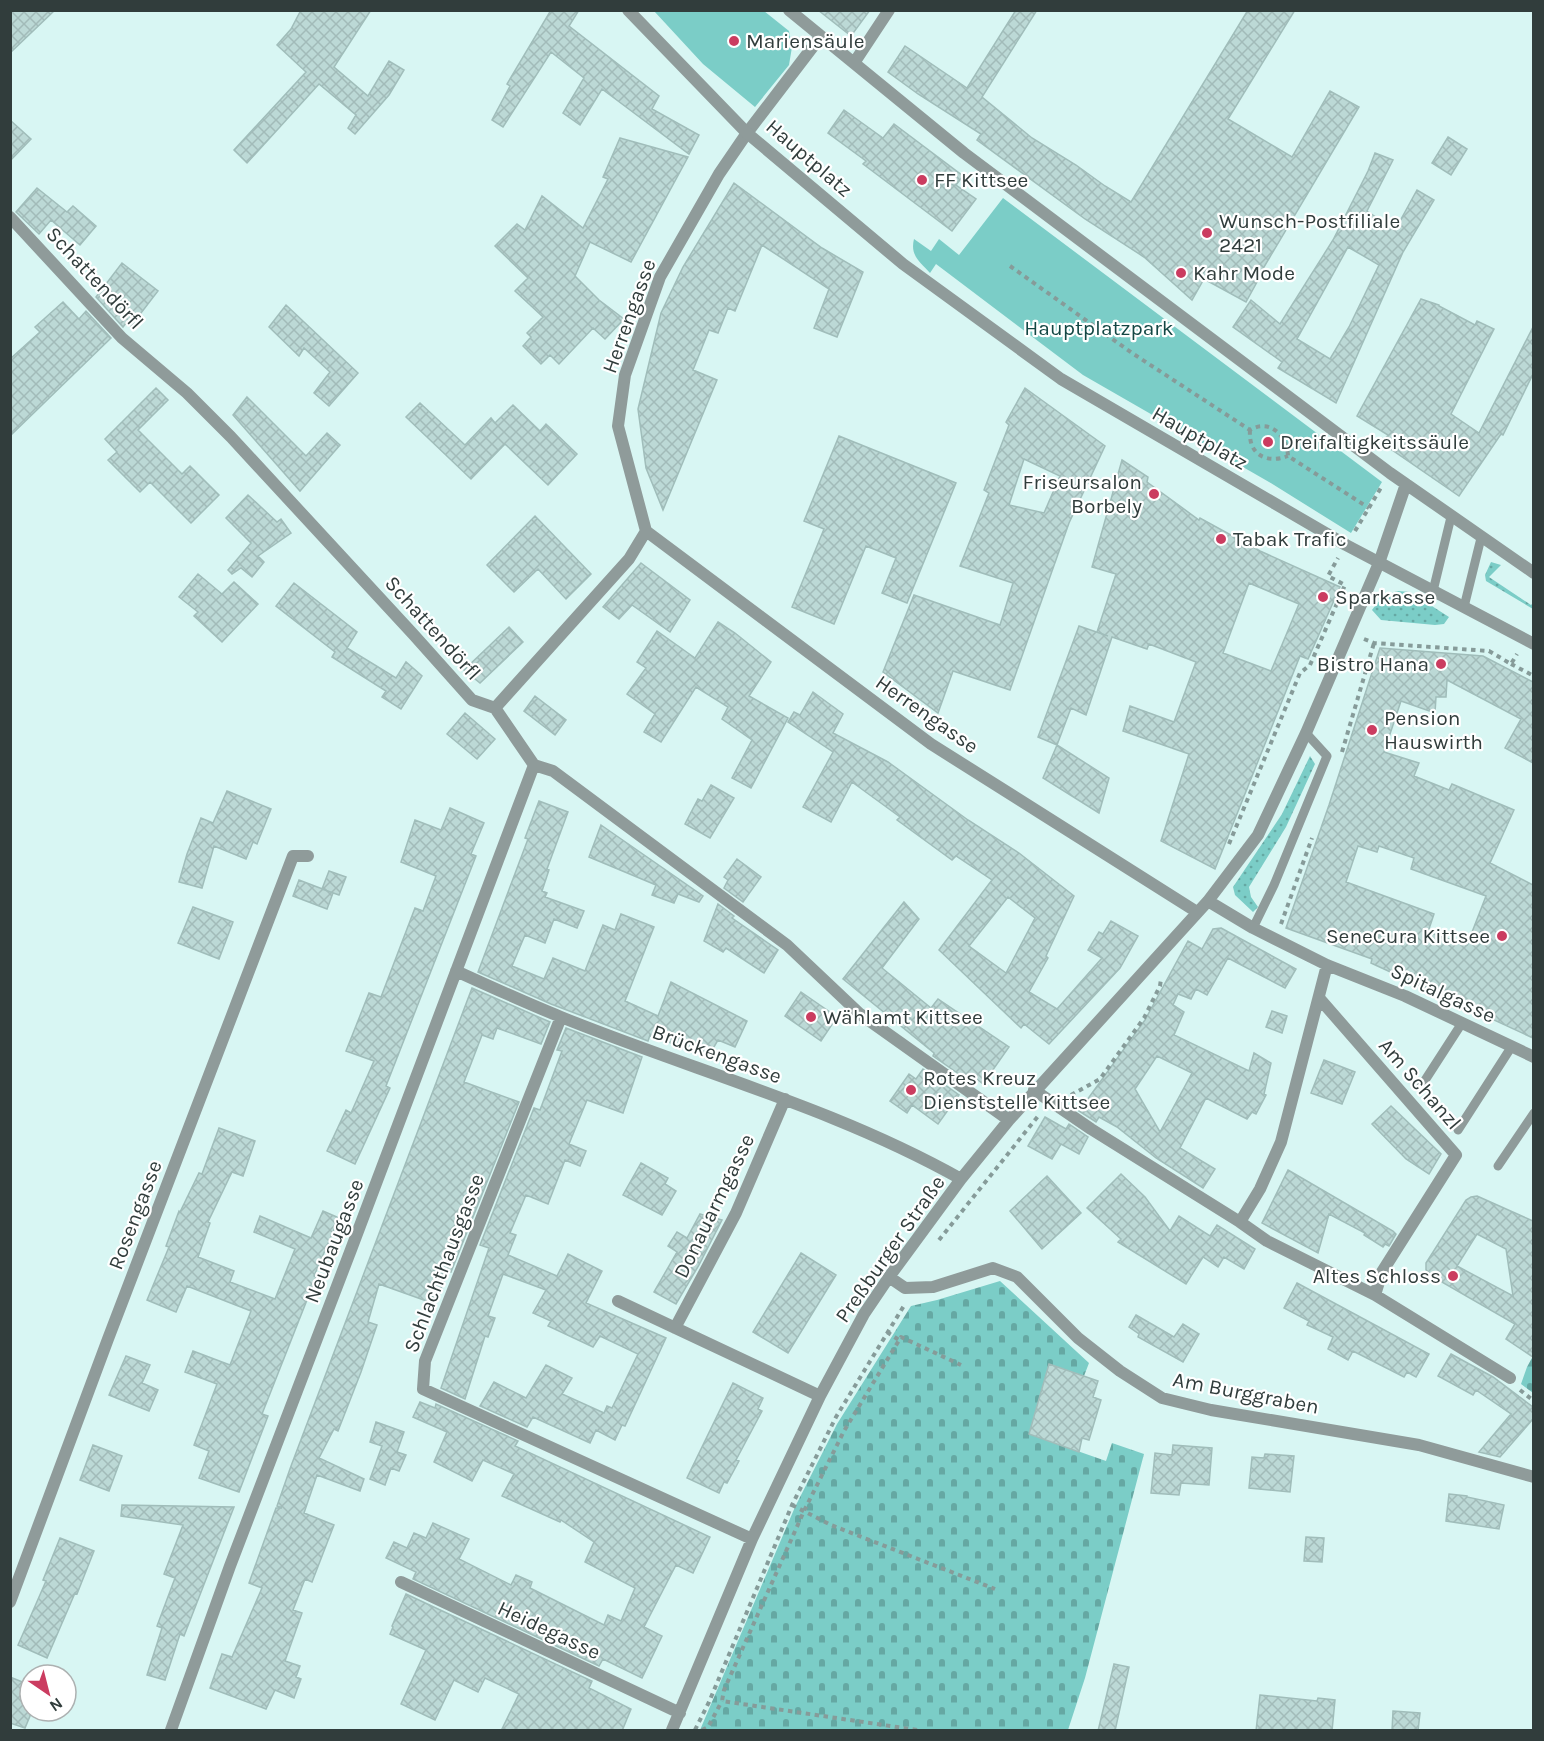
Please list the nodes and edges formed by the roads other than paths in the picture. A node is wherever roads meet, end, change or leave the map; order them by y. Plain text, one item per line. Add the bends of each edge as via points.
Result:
1 (628, 10) edge
2 (789, 10) edge
3 (889, 10) edge
4 (821, 36) junction
5 (854, 63) junction
6 (747, 133) junction
7 (10, 217) edge
8 (1406, 484) junction
9 (1451, 517) junction
10 (646, 531) junction
11 (1481, 538) junction
12 (1379, 563) junction
13 (1533, 573) edge
14 (1432, 591) junction
15 (1464, 607) junction
16 (1529, 642) edge
17 (495, 708) junction
18 (1306, 733) junction
19 (534, 765) junction
20 (308, 856) dead end
21 (1208, 901) junction
22 (1197, 912) junction
23 (1253, 928) junction
24 (1328, 964) junction
25 (456, 971) junction
26 (1319, 998) junction
27 (561, 1017) junction
28 (1462, 1023) junction
29 (1512, 1046) junction
30 (1533, 1057) edge
31 (1420, 1088) dead end
32 (1034, 1090) junction
33 (785, 1099) junction
34 (1533, 1113) edge
35 (1009, 1120) junction
36 (1458, 1130) dead end
37 (1498, 1166) dead end
38 (961, 1179) junction
39 (1240, 1222) junction
40 (889, 1277) junction
41 (1375, 1295) junction
42 (618, 1301) dead end
43 (675, 1328) junction
44 (1510, 1378) dead end
45 (820, 1396) junction
46 (1533, 1477) edge
47 (752, 1539) junction
48 (401, 1582) dead end
49 (10, 1602) edge
50 (680, 1713) junction
51 (171, 1731) edge
52 (672, 1731) edge

1 - 6 street
2 - 4 street
3 - 5 street
4 - 5 street
4 - 6 street, Hauptplatz
5 - 8 street via 964,153
6 - 10 street, Herrengasse via 660,277 625,375 618,426
6 - 12 street, Hauptplatz via 903,264 1061,379
7 - 17 street, Schattendörfl via 122,338 231,437 472,700
8 - 9 street
8 - 12 street
9 - 11 street
9 - 14 lane
10 - 17 street via 628,559
10 - 22 street, Herrengasse via 931,744
11 - 13 street
11 - 15 lane
12 - 14 street, Hauptplatz
12 - 18 street, Preßburger Straße
14 - 15 street, Hauptplatz
15 - 16 street, Hauptplatz
17 - 19 street
18 - 21 street, Preßburger Straße via 1258,834
18 - 23 lane via 1327,756
19 - 25 street, Neubaugasse
19 - 35 street via 553,771 787,945 861,1014
20 - 49 street, Rosengasse via 293,856
21 - 22 street, Preßburger Straße
21 - 23 street, Spitalgasse
22 - 32 street, Preßburger Straße
23 - 24 street, Spitalgasse
24 - 26 street
24 - 28 street, Spitalgasse
25 - 27 street, Brückengasse
25 - 51 street, Neubaugasse
26 - 39 street via 1281,1142
26 - 41 street, Am Schanzl via 1456,1155 1382,1272
27 - 33 street, Brückengasse
27 - 47 street, Schlachthausgasse via 425,1361 423,1389
28 - 29 street, Spitalgasse
28 - 31 lane
29 - 30 street, Spitalgasse
29 - 36 lane
32 - 35 street, Preßburger Straße
32 - 39 street
33 - 38 street, Brückengasse via 926,1159
33 - 43 street, Donauarmgasse via 736,1213
34 - 37 lane
35 - 38 street, Preßburger Straße
38 - 40 street, Preßburger Straße
39 - 41 street via 1267,1241
40 - 45 street, Preßburger Straße via 864,1314
40 - 46 street, Am Burggraben via 905,1288 933,1287 993,1268 1017,1277 1078,1338 1162,1398 1419,1445
41 - 44 street
42 - 43 street
43 - 45 street
45 - 47 street, Preßburger Straße
47 - 50 street, Preßburger Straße
48 - 50 street, Heidegasse
50 - 52 street, Preßburger Straße

